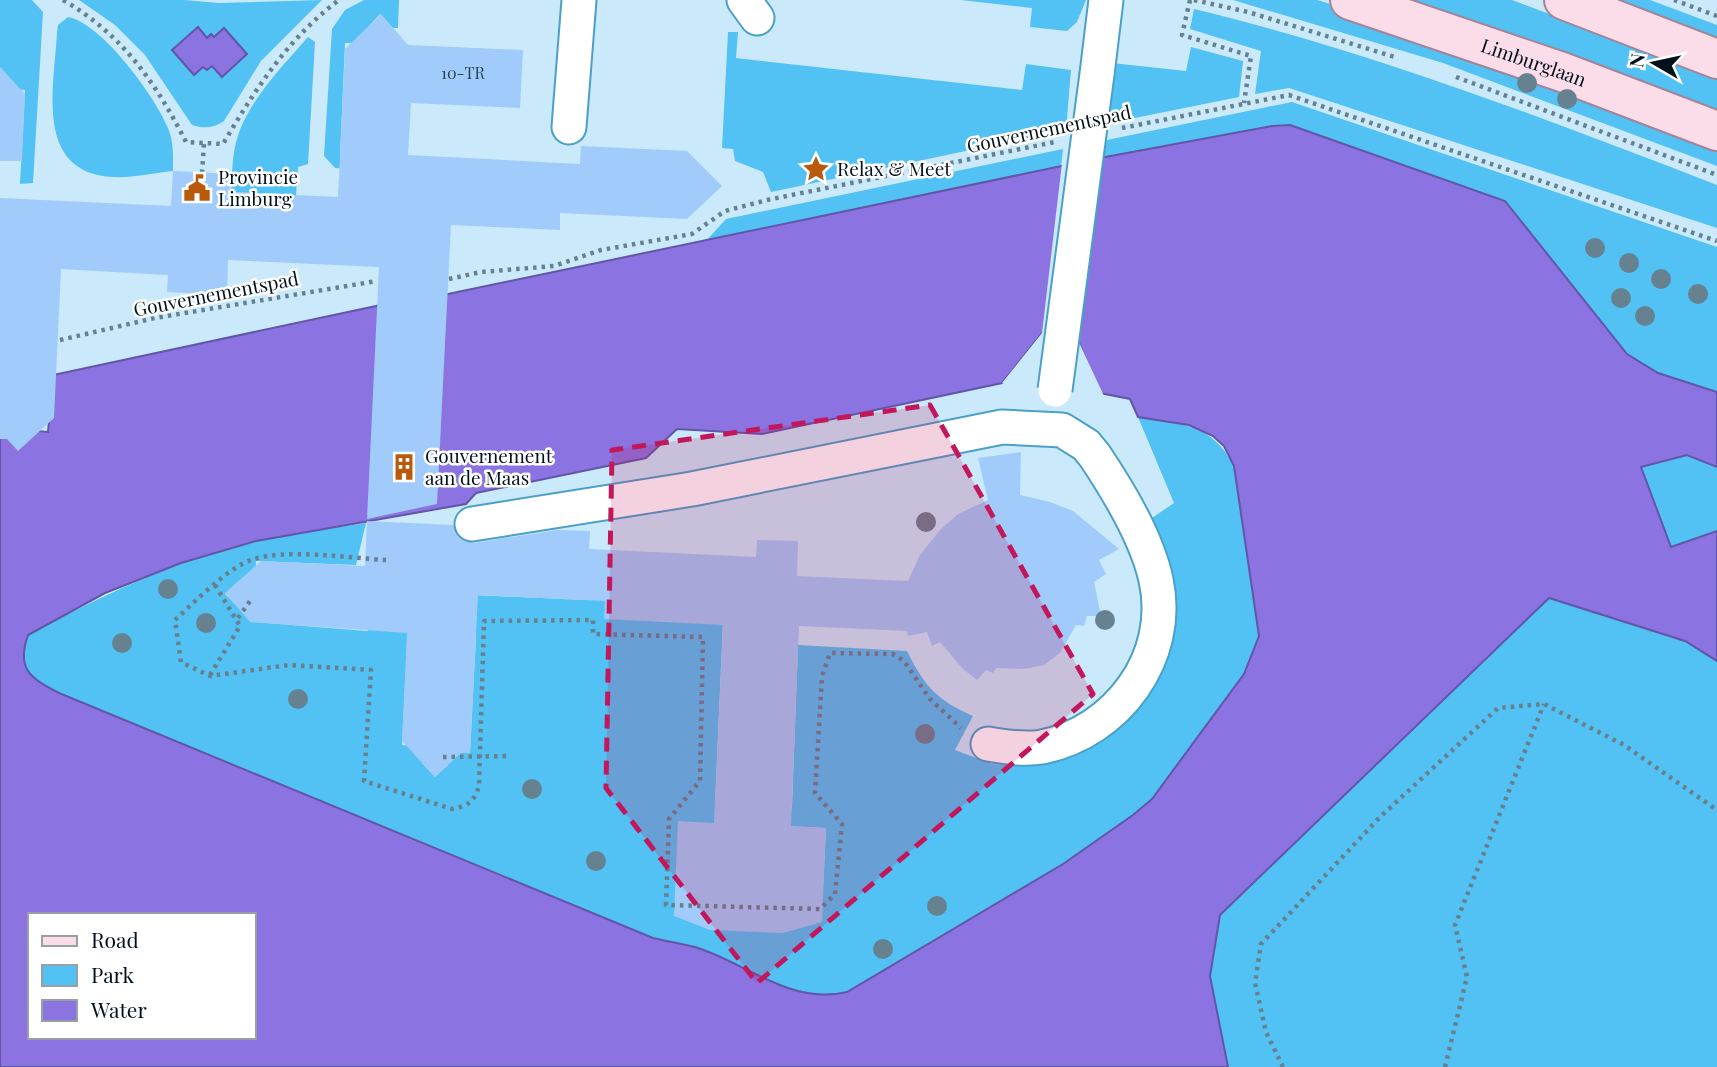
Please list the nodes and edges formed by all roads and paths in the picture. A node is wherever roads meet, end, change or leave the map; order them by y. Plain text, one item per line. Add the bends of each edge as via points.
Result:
1 (63, 0) edge
2 (339, 0) edge
3 (579, 0) edge
4 (1106, 0) edge
5 (1192, 0) edge
6 (1350, 0) edge
7 (1564, 0) edge
8 (1674, 0) edge
9 (1717, 16) edge
10 (1404, 59) dead end
11 (1717, 59) edge
12 (1453, 76) dead end
13 (1244, 103) junction
14 (569, 127) dead end
15 (1108, 131) dead end
16 (1717, 131) edge
17 (1067, 139) dead end
18 (204, 143) junction
19 (202, 173) dead end
20 (1717, 175) edge
21 (1717, 241) edge
22 (449, 279) dead end
23 (377, 281) dead end
24 (60, 341) dead end
25 (1051, 428) junction
26 (472, 524) dead end
27 (386, 560) dead end
28 (215, 585) junction
29 (250, 601) dead end
30 (238, 619) junction
31 (210, 676) junction
32 (1544, 704) junction
33 (977, 738) joint
34 (480, 755) junction
35 (511, 756) dead end
36 (443, 757) dead end
37 (1717, 810) edge
38 (1283, 1067) edge
39 (1445, 1067) edge

1 - 18 path via 119,41 144,69 186,142
2 - 18 path via 307,25 283,53 223,144
3 - 14 lane
4 - 25 lane, bridge
5 - 10 path
5 - 13 path via 1182,35 1251,56
6 - 16 main road, Limburglaan
7 - 11 main road
8 - 9 path
12 - 20 path
13 - 15 path, Gouvernementspad
13 - 21 path, Gouvernementspad via 1289,95
17 - 22 path, Gouvernementspad via 767,201 725,212 692,234 601,250 554,266
18 - 19 path
23 - 24 path, Gouvernementspad via 168,316
25 - 26 lane via 1002,427 692,489
25 - 33 lane via 1086,445 1128,512 1156,578 1159,614 1155,645 1138,683 1094,726 1039,747
27 - 28 path via 293,555 250,560
28 - 30 path
28 - 31 path via 174,620 181,662
29 - 30 path
30 - 31 path via 237,634
31 - 34 path via 289,665 372,670 364,781 452,808 475,799
32 - 37 path via 1624,745
32 - 38 path via 1498,708 1380,818 1261,944 1255,983 1266,1032
32 - 39 path via 1455,925 1467,977
33 - 34 path via 936,706 904,661 893,654 830,653 822,676 815,793 842,824 835,894 820,909 666,905 669,819 700,781 703,637 593,634 593,620 484,621
34 - 35 path
34 - 36 path

